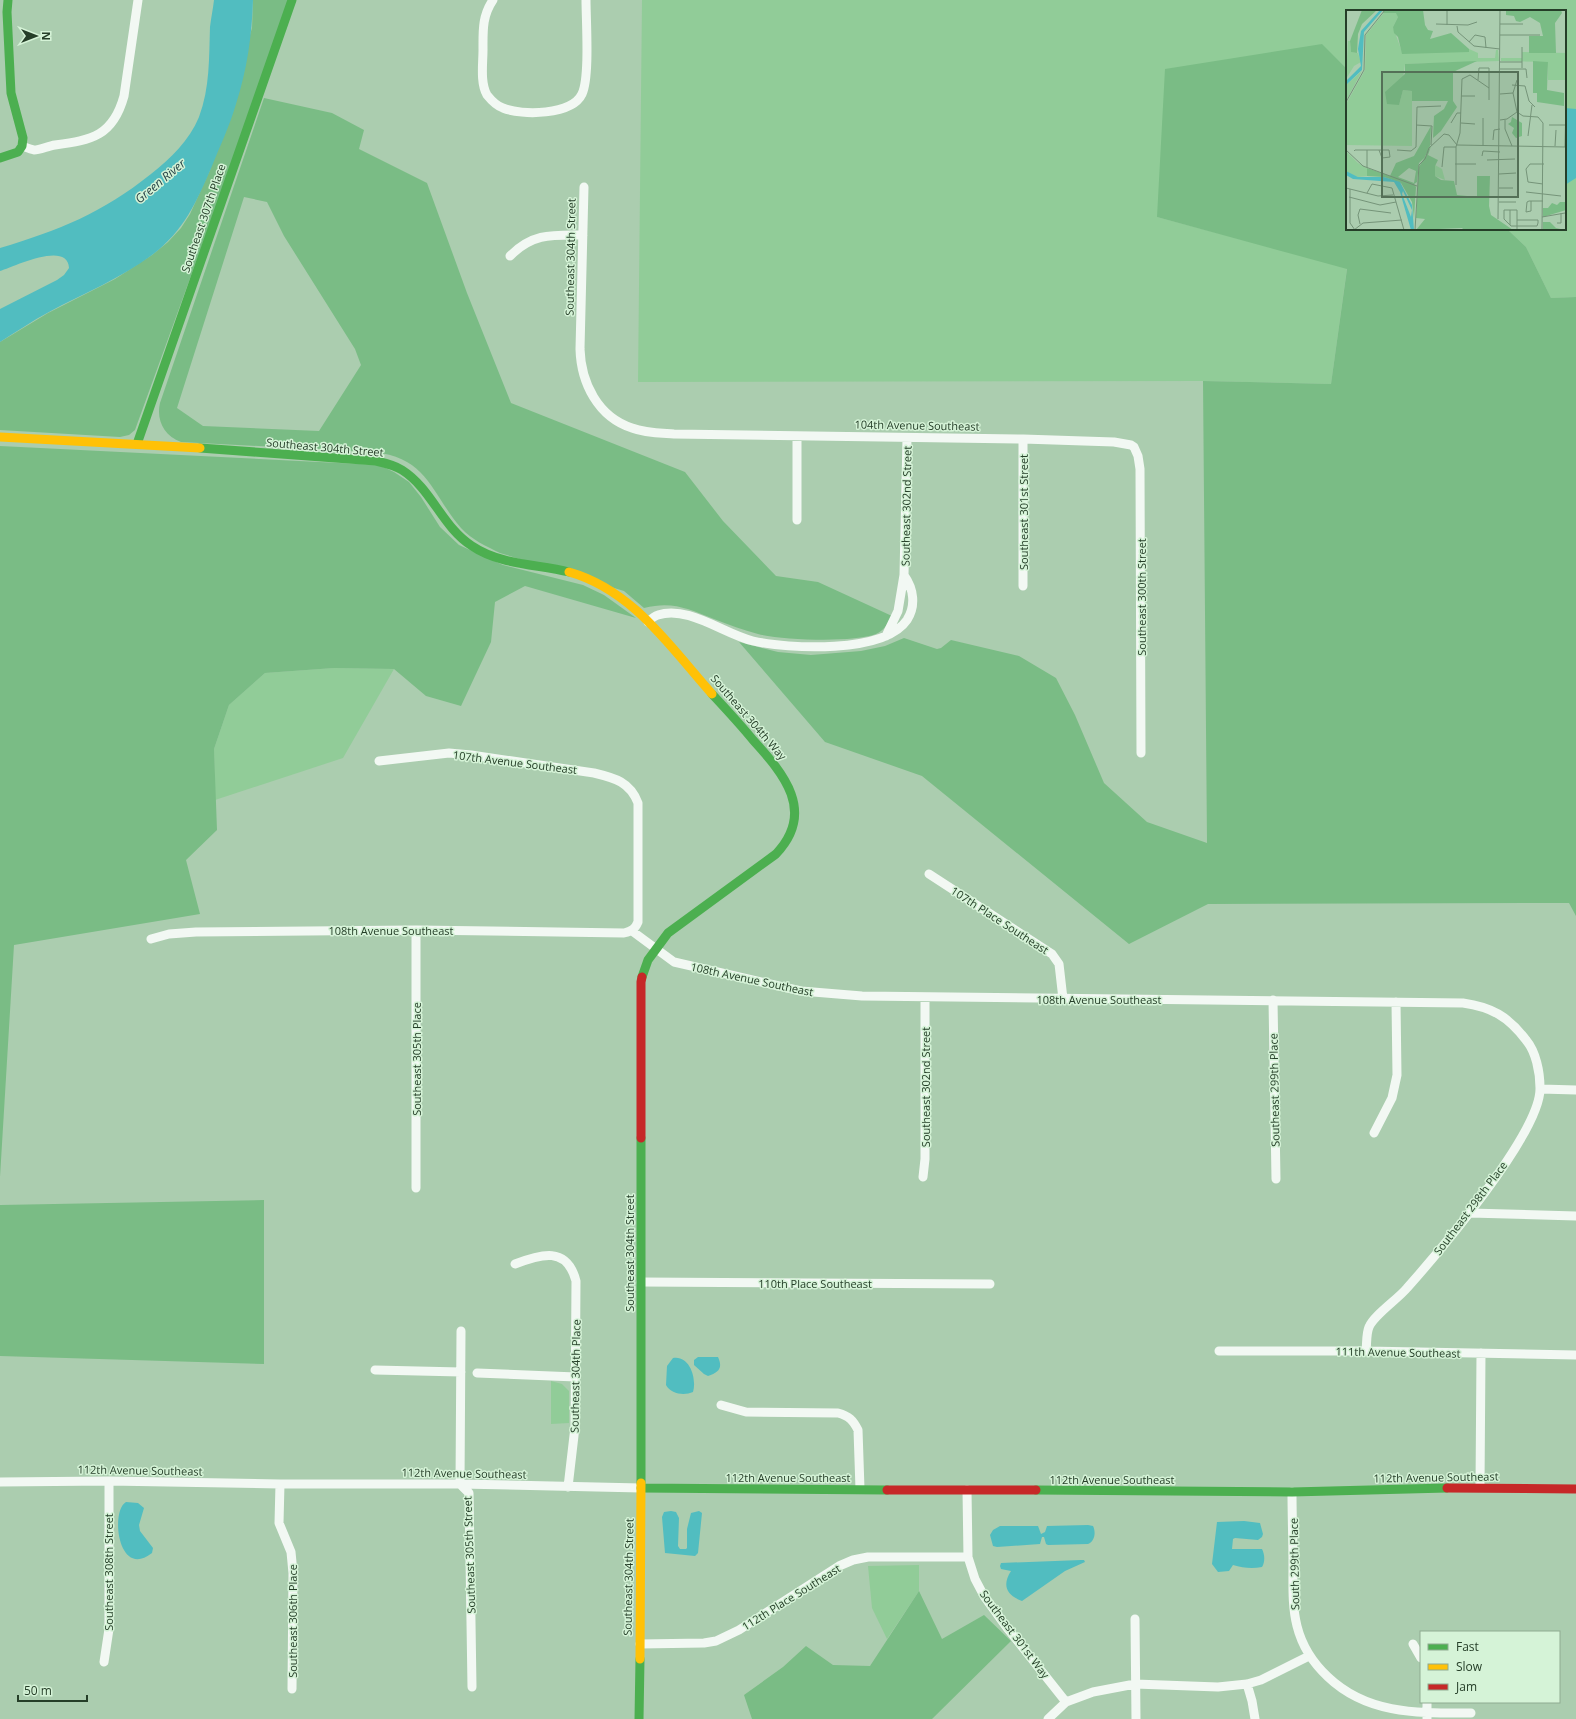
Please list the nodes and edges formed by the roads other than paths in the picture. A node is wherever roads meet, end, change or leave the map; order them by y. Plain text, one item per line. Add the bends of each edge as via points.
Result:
1 (8, 0) edge
2 (138, 0) edge
3 (292, 0) edge
4 (493, 0) edge
5 (586, 0) edge
6 (22, 146) junction
7 (0, 158) edge
8 (584, 187) dead end
9 (583, 235) junction
10 (510, 256) dead end
11 (702, 434) joint
12 (797, 436) junction
13 (0, 437) edge
14 (907, 438) junction
15 (1023, 439) junction
16 (137, 444) junction
17 (1131, 445) joint
18 (797, 520) dead end
19 (904, 575) junction
20 (1023, 586) dead end
21 (648, 622) junction
22 (886, 636) junction
23 (1141, 753) dead end
24 (379, 761) dead end
25 (929, 874) dead end
26 (416, 930) junction
27 (632, 931) junction
28 (151, 938) dead end
29 (655, 949) junction
30 (925, 997) junction
31 (1062, 999) junction
32 (1273, 1000) junction
33 (1396, 1002) junction
34 (1533, 1048) joint
35 (1541, 1089) junction
36 (1576, 1090) edge
37 (1374, 1132) dead end
38 (923, 1177) dead end
39 (1276, 1179) dead end
40 (416, 1188) dead end
41 (1470, 1213) junction
42 (1576, 1216) edge
43 (515, 1264) dead end
44 (641, 1282) junction
45 (990, 1284) dead end
46 (461, 1331) dead end
47 (1219, 1351) dead end
48 (1366, 1351) junction
49 (1481, 1353) junction
50 (1576, 1355) edge
51 (375, 1370) dead end
52 (461, 1372) junction
53 (477, 1373) dead end
54 (576, 1377) junction
55 (721, 1405) dead end
56 (109, 1481) junction
57 (0, 1482) edge
58 (280, 1484) junction
59 (460, 1484) junction
60 (568, 1487) junction
61 (1480, 1487) junction
62 (641, 1488) junction
63 (860, 1489) junction
64 (1576, 1489) edge
65 (968, 1490) junction
66 (1292, 1492) junction
67 (968, 1556) junction
68 (1135, 1619) dead end
69 (640, 1644) junction
70 (1412, 1644) dead end
71 (1309, 1656) junction
72 (1420, 1656) edge
73 (104, 1662) dead end
74 (1136, 1684) junction
75 (1247, 1684) junction
76 (472, 1687) dead end
77 (292, 1689) dead end
78 (1066, 1702) junction
79 (1427, 1703) edge
80 (1471, 1713) dead end
81 (1427, 1716) edge
82 (639, 1719) edge
83 (1048, 1719) edge
84 (1136, 1719) edge
85 (1255, 1719) edge

1 - 6 street via 6,12 11,94 23,138
2 - 6 street via 124,96 113,123 99,134 73,143 34,150
3 - 16 street, Southeast 307th Place
4 - 5 street via 484,21 484,89 490,98 503,108 518,111 551,111 570,106 581,96 586,77
6 - 7 street via 18,152
8 - 9 street, Southeast 304th Street
9 - 10 street via 537,238
9 - 11 street, Southeast 304th Street via 581,361 585,379 596,400 605,412 631,428 644,432
11 - 12 street, 104th Avenue Southeast
12 - 14 street, 104th Avenue Southeast
12 - 18 street
13 - 16 street
14 - 15 street, 104th Avenue Southeast
14 - 19 street, Southeast 302nd Street
15 - 17 street, 104th Avenue Southeast via 1114,442
15 - 20 street, Southeast 301st Street
16 - 21 street, Southeast 304th Street via 376,461 394,466 416,482 443,520 473,547 487,554 597,582 615,593
17 - 23 street, Southeast 300th Street via 1138,453 1140,469
19 - 22 street, Southeast 302nd Street via 898,611
19 - 22 street, Southeast 302nd Street via 913,595 909,617 902,627
21 - 22 street via 657,615 686,614 752,641 791,646 859,644
21 - 29 street, Southeast 304th Way via 774,763 788,784 794,811 788,838 776,854 668,933
24 - 27 street, 107th Avenue Southeast via 449,753 580,770 608,776 629,787 638,803 638,922
25 - 31 street, 107th Place Southeast via 1052,954 1059,964
26 - 27 street, 108th Avenue Southeast via 617,933
26 - 28 street, 108th Avenue Southeast via 196,932
26 - 40 street, Southeast 305th Place
27 - 29 street
29 - 30 street, 108th Avenue Southeast via 674,962 801,992
29 - 44 street, Southeast 304th Street via 644,971 641,992
30 - 31 street, 108th Avenue Southeast
30 - 38 street, Southeast 302nd Street
31 - 32 street, 108th Avenue Southeast
32 - 33 street, 108th Avenue Southeast
32 - 39 street, Southeast 299th Place
33 - 34 street, 108th Avenue Southeast via 1463,1003 1481,1006 1507,1020
33 - 37 street via 1397,1075 1392,1098
34 - 35 street, Southeast 298th Place
35 - 36 street
35 - 41 street, Southeast 298th Place via 1536,1109 1524,1134
41 - 42 street
41 - 48 street, Southeast 298th Place via 1406,1290 1371,1323 1367,1333
43 - 54 street, Southeast 304th Place via 531,1258 553,1256 565,1259 570,1266 576,1281
44 - 45 street, 110th Place Southeast
44 - 62 street, Southeast 304th Street
46 - 52 street, Southeast 305th Street
47 - 48 street, 111th Avenue Southeast
48 - 49 street, 111th Avenue Southeast
49 - 50 street, 111th Avenue Southeast
49 - 61 street
51 - 52 street
52 - 59 street, Southeast 305th Street
53 - 54 street
54 - 60 street, Southeast 304th Place via 575,1427
55 - 63 street via 746,1412 846,1415 854,1421 858,1430
56 - 57 street, 112th Avenue Southeast
56 - 58 street, 112th Avenue Southeast
56 - 73 street, Southeast 308th Street via 109,1629
58 - 59 street, 112th Avenue Southeast
58 - 77 street, Southeast 306th Place via 279,1523 291,1552 293,1573
59 - 60 street, 112th Avenue Southeast
59 - 76 street, Southeast 305th Street via 469,1493
60 - 62 street, 112th Avenue Southeast
61 - 64 street, 112th Avenue Southeast
61 - 66 street, 112th Avenue Southeast
62 - 63 street, 112th Avenue Southeast
62 - 69 street, Southeast 304th Street
63 - 65 street, 112th Avenue Southeast
65 - 66 street, 112th Avenue Southeast
65 - 67 street, Southeast 301st Way
66 - 71 street, South 299th Place via 1292,1594 1300,1636
67 - 69 street, 112th Place Southeast via 900,1556 853,1560 839,1566 739,1630 716,1641
67 - 78 street, Southeast 301st Way via 984,1596
68 - 74 street
69 - 82 street, Southeast 304th Street
70 - 72 street
71 - 75 street via 1261,1680
71 - 81 street, South 299th Place via 1331,1680 1355,1697
74 - 75 street via 1218,1687
74 - 78 street via 1093,1692
74 - 84 street
75 - 85 street
78 - 83 street
79 - 81 street
80 - 81 street, South 299th Place

